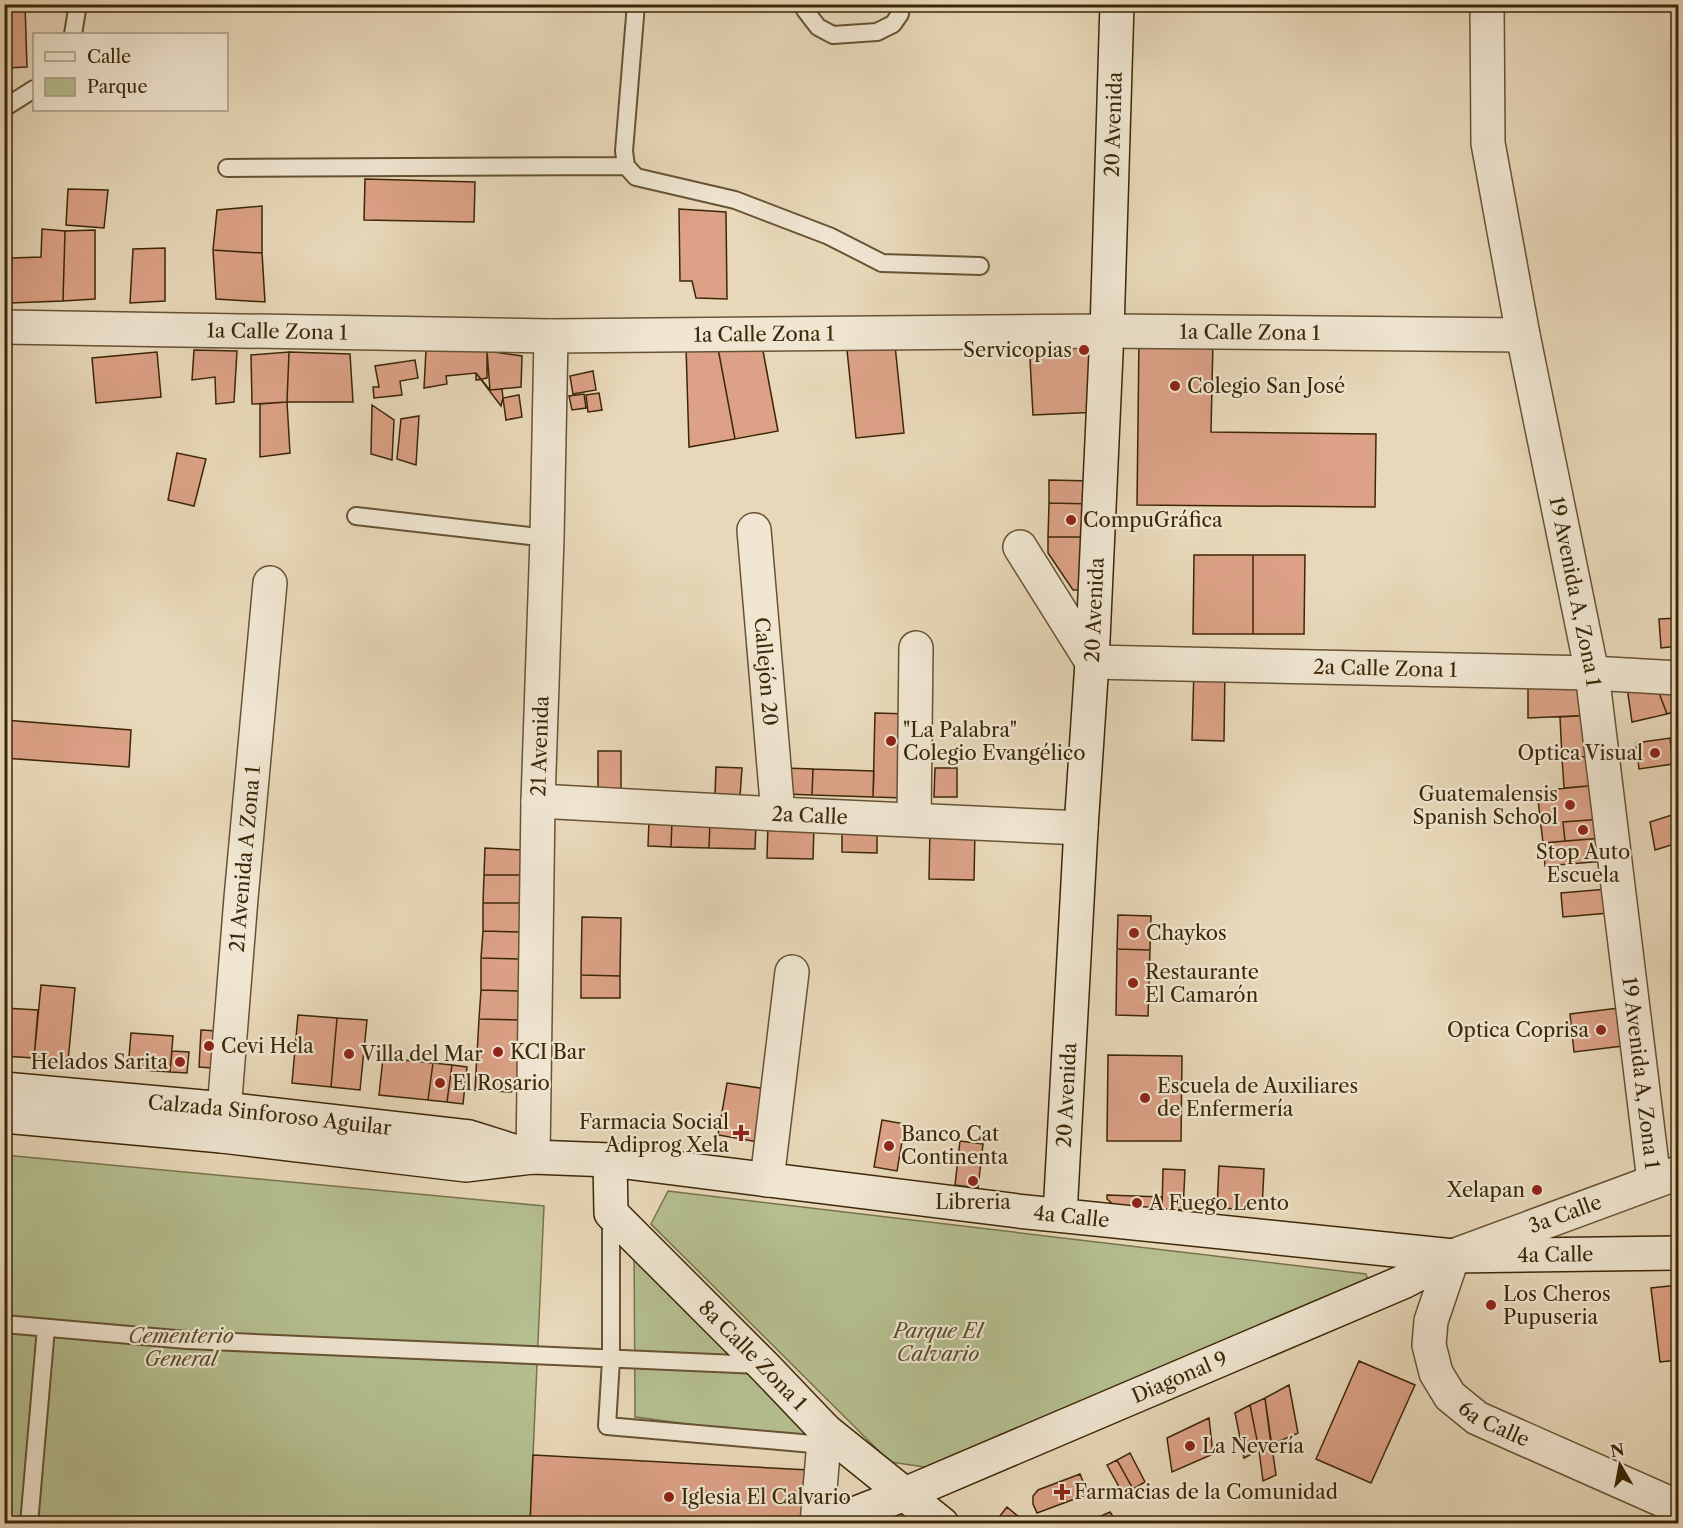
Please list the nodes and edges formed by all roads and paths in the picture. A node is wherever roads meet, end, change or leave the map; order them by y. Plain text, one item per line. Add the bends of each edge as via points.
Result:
1 (78, 4) edge
2 (636, 4) edge
3 (805, 4) edge
4 (900, 4) edge
5 (1117, 4) edge
6 (1487, 4) edge
7 (73, 33) edge
8 (33, 90) edge
9 (4, 108) edge
10 (626, 166) junction
11 (226, 168) dead end
12 (980, 266) dead end
13 (4, 327) edge
14 (1107, 332) junction
15 (1523, 335) junction
16 (551, 336) junction
17 (356, 516) dead end
18 (754, 530) dead end
19 (547, 538) junction
20 (1020, 547) dead end
21 (270, 583) dead end
22 (916, 648) dead end
23 (1092, 662) junction
24 (1592, 673) junction
25 (1678, 678) edge
26 (538, 801) junction
27 (778, 814) junction
28 (914, 819) junction
29 (1081, 828) junction
30 (792, 972) dead end
31 (4, 1089) edge
32 (4, 1116) edge
33 (223, 1123) junction
34 (533, 1157) junction
35 (610, 1160) junction
36 (1666, 1177) edge
37 (767, 1180) junction
38 (611, 1213) junction
39 (1060, 1215) junction
40 (1678, 1253) edge
41 (1453, 1256) junction
42 (4, 1324) edge
43 (46, 1328) junction
44 (610, 1360) junction
45 (764, 1366) junction
46 (824, 1437) junction
47 (905, 1494) junction
48 (1678, 1507) edge
49 (29, 1524) edge
50 (817, 1524) edge
51 (828, 1524) edge
52 (942, 1524) edge

1 - 7 lane
2 - 10 lane
3 - 4 lane via 818,27 833,35 877,32 893,24 900,14
5 - 14 street, 20 Avenida
6 - 15 street, 19 Avenida A, Zona 1 via 1488,143
8 - 9 lane
10 - 11 lane
10 - 12 lane via 636,177 735,200 829,236 882,263
13 - 16 street, 1a Calle Zona 1
14 - 15 street, 1a Calle Zona 1
14 - 16 street, 1a Calle Zona 1
14 - 23 street, 20 Avenida
15 - 24 street, 19 Avenida A, Zona 1
16 - 19 street, 21 Avenida
17 - 19 lane
18 - 27 street, Callejón 20
19 - 26 street, 21 Avenida
20 - 23 street
21 - 33 street, 21 Avenida A Zona 1
22 - 28 street
23 - 24 street, 2a Calle Zona 1
23 - 29 street, 20 Avenida
24 - 25 street, 2a Calle Zona 1
24 - 36 street, 19 Avenida A, Zona 1
26 - 27 street, 2a Calle
26 - 34 street, 21 Avenida
27 - 28 street, 2a Calle
28 - 29 street, 2a Calle
29 - 39 street, 20 Avenida
30 - 37 street
31 - 33 street, Calzada Sinforoso Aguilar
32 - 33 street, Calzada Sinforoso Aguilar
33 - 34 street, Calzada Sinforoso Aguilar via 466,1165
34 - 35 street, Calzada Sinforoso Aguilar
35 - 37 street, 4a Calle
35 - 38 street
36 - 41 street, 3a Calle
37 - 39 street, 4a Calle
38 - 44 lane
38 - 45 street, 8a Calle Zona 1
39 - 41 street, 4a Calle
40 - 41 street, 4a Calle
41 - 47 street, Diagonal 9 via 1403,1282
41 - 48 street, 6a Calle via 1431,1321 1429,1345 1436,1373 1450,1396 1477,1418
42 - 43 lane
43 - 44 lane via 187,1340
43 - 49 lane
44 - 45 lane
44 - 46 lane via 607,1426
45 - 46 street, 8a Calle Zona 1
46 - 47 street, 8a Calle Zona 1
46 - 50 street
47 - 51 street, Diagonal 9
47 - 52 street, 8a Calle Zona 1

